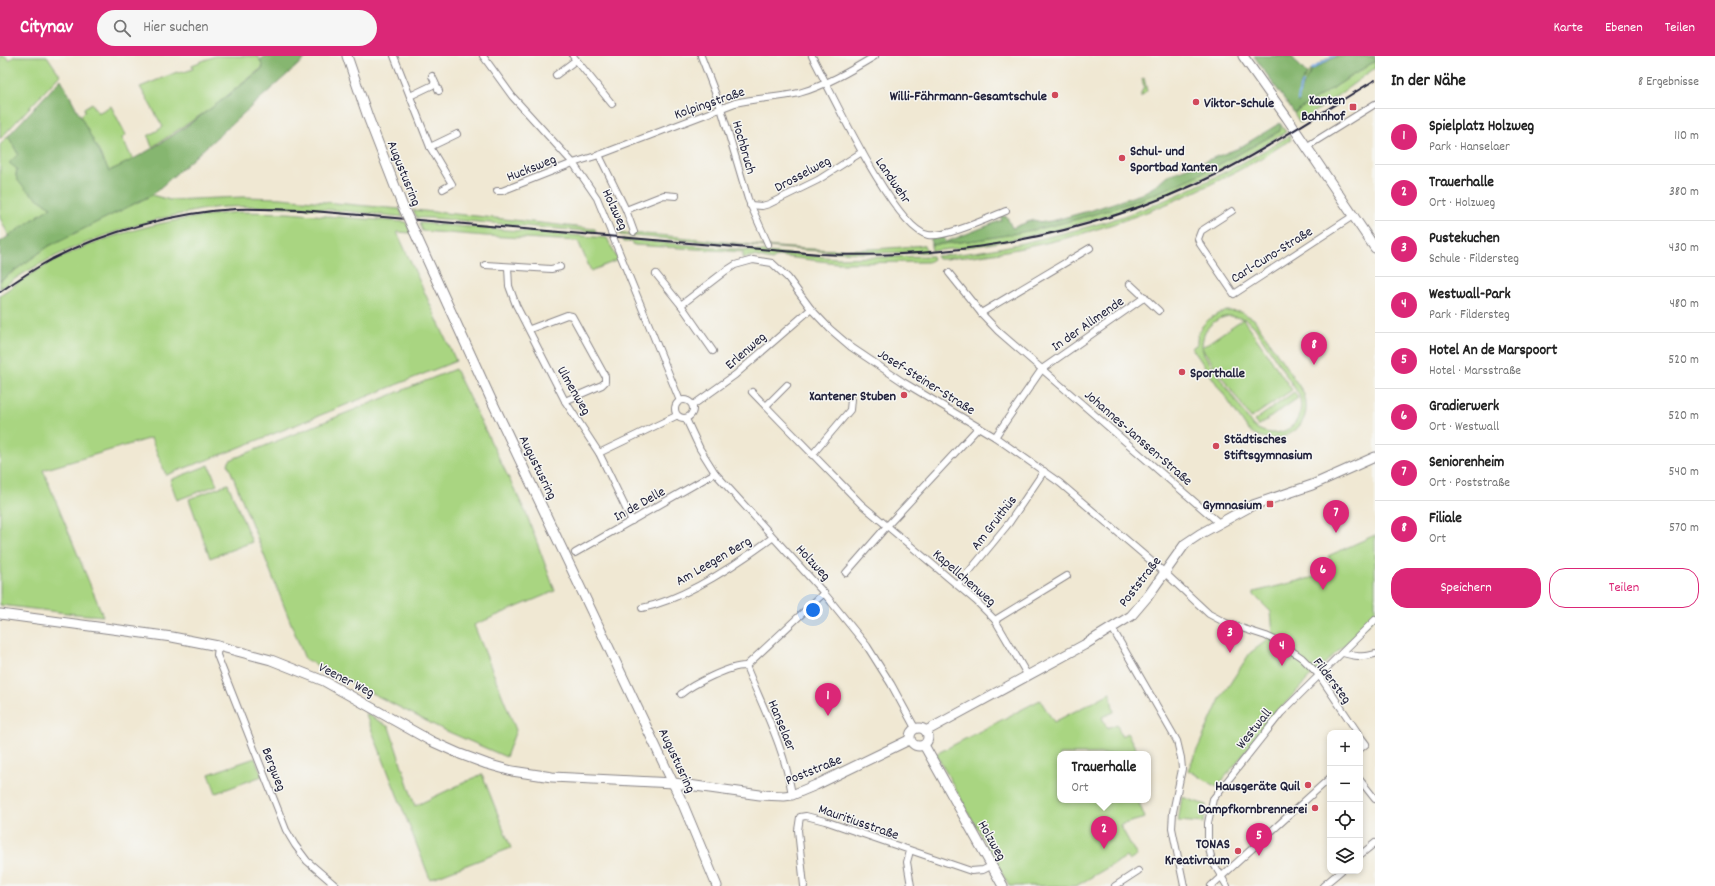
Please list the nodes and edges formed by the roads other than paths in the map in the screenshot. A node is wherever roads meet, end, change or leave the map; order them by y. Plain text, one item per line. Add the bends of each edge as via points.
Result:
1 (347, 56) edge
2 (394, 56) edge
3 (483, 56) edge
4 (701, 56) edge
5 (812, 56) edge
6 (875, 56) edge
7 (1243, 56) edge
8 (574, 58) edge
9 (556, 75) dead end
10 (432, 76) dead end
11 (826, 82) junction
12 (435, 84) junction
13 (439, 91) dead end
14 (410, 96) junction
15 (612, 104) dead end
16 (1375, 104) edge
17 (721, 108) junction
18 (458, 134) dead end
19 (430, 147) junction
20 (1306, 147) junction
21 (862, 152) junction
22 (599, 154) junction
23 (573, 163) junction
24 (443, 189) dead end
25 (497, 190) dead end
26 (676, 196) dead end
27 (750, 205) junction
28 (626, 210) junction
29 (1006, 211) dead end
30 (1232, 212) dead end
31 (1353, 216) junction
32 (634, 232) dead end
33 (768, 244) dead end
34 (1090, 248) dead end
35 (1375, 248) edge
36 (485, 265) dead end
37 (508, 267) junction
38 (560, 267) dead end
39 (949, 273) dead end
40 (656, 274) dead end
41 (1130, 284) dead end
42 (1145, 297) junction
43 (681, 305) junction
44 (811, 309) junction
45 (1159, 310) dead end
46 (981, 313) junction
47 (530, 329) junction
48 (713, 351) dead end
49 (1042, 369) junction
50 (787, 385) dead end
51 (752, 392) dead end
52 (851, 399) dead end
53 (565, 401) junction
54 (680, 401) junction
55 (692, 405) junction
56 (766, 406) junction
57 (676, 416) junction
58 (686, 419) junction
59 (979, 427) junction
60 (995, 437) junction
61 (599, 454) junction
62 (812, 455) junction
63 (1375, 457) edge
64 (1044, 471) junction
65 (715, 473) junction
66 (632, 521) junction
67 (1219, 523) junction
68 (887, 526) junction
69 (772, 538) junction
70 (575, 553) dead end
71 (1164, 572) junction
72 (846, 573) dead end
73 (1067, 576) dead end
74 (958, 585) junction
75 (824, 593) junction
76 (642, 608) dead end
77 (0, 614) edge
78 (995, 620) junction
79 (1375, 620) edge
80 (1112, 628) junction
81 (218, 646) junction
82 (1342, 652) junction
83 (1375, 654) edge
84 (746, 666) junction
85 (1318, 675) junction
86 (1028, 676) junction
87 (680, 694) dead end
88 (915, 728) junction
89 (1356, 730) edge
90 (926, 731) junction
91 (910, 740) junction
92 (924, 745) junction
93 (1327, 781) edge
94 (674, 784) junction
95 (1363, 784) edge
96 (792, 795) junction
97 (1375, 799) edge
98 (1375, 843) edge
99 (910, 850) junction
100 (1363, 853) edge
101 (991, 866) junction
102 (1138, 871) dead end
103 (1337, 874) edge
104 (1221, 878) junction
105 (336, 886) edge
106 (717, 886) edge
107 (804, 886) edge
108 (910, 886) edge
109 (1003, 886) edge
110 (1115, 886) edge
111 (1184, 886) edge
112 (1211, 886) edge
113 (1227, 886) edge
114 (1323, 886) edge

1 - 94 main road, Augustusring, bridge via 370,124 414,232 486,391
2 - 14 street
3 - 23 street, Holzweg via 512,96
4 - 17 street, Hochbruch
5 - 11 street, Landwehr
6 - 11 street, Kolpingstraße
7 - 20 main road
8 - 9 street
8 - 15 street
10 - 12 street
11 - 17 street, Kolpingstraße via 799,93 755,99
11 - 21 street, Landwehr
12 - 13 street
12 - 14 street
14 - 19 street
16 - 20 street
17 - 22 street, Kolpingstraße
17 - 27 street, Hochbruch
18 - 19 street
19 - 24 street via 455,184
20 - 31 main road
21 - 27 street, Drosselweg via 818,180 769,204
21 - 29 street, Landwehr via 894,204 925,234 942,235
22 - 23 street, Kolpingstraße
22 - 28 street
23 - 25 street, Hucksweg via 502,191
23 - 54 street, Holzweg via 594,192 604,212
26 - 28 street via 664,195
27 - 33 street, Hochbruch
28 - 32 street
30 - 31 street, Carl-Cuno-Straße via 1202,232 1198,239 1234,294
31 - 35 main road
34 - 46 street
36 - 37 street
37 - 38 street
37 - 47 street, Ulmenweg via 509,286 516,305
39 - 46 street, Johannes-Janssen-Straße
40 - 43 street
41 - 42 street, In der Allmende
42 - 45 street, In der Allmende
42 - 49 street, In der Allmende
43 - 44 street, Josef-Steiner-Straße via 729,268 745,261 758,260 772,263 780,269
43 - 48 street
44 - 55 street, Erlenweg via 735,375
44 - 59 street, Josef-Steiner-Straße via 851,347 903,382
46 - 49 street, Johannes-Janssen-Straße
47 - 53 street, Ulmenweg
47 - 53 street via 567,315 572,316 605,376 602,385
49 - 60 street
49 - 67 street, Johannes-Janssen-Straße
50 - 56 street
51 - 56 street, Kapellchenweg
52 - 62 street via 850,410
53 - 61 street, Ulmenweg
54 - 55 street via 689,401
54 - 57 street via 675,404
55 - 58 street via 691,416
56 - 62 street, Kapellchenweg
57 - 58 street
57 - 61 street
58 - 65 street, Holzweg
59 - 60 street, Josef-Steiner-Straße
59 - 68 street
60 - 64 street, Josef-Steiner-Straße
61 - 66 street, Ulmenweg
62 - 68 street, Kapellchenweg
63 - 67 main road, Poststraße via 1312,485 1253,505
64 - 71 street, Josef-Steiner-Straße via 1084,501
64 - 74 street, Am Gruithüs via 1009,523
65 - 66 street, In de Delle
65 - 69 street, Holzweg
66 - 70 street, In de Delle
67 - 71 main road, Poststraße via 1185,544
68 - 72 street
68 - 74 street, Kapellchenweg
69 - 75 street, Holzweg
69 - 76 street, Am Leegen Berg via 708,580 653,606
71 - 80 main road, Poststraße via 1131,616
71 - 85 street, Fildersteg via 1209,614 1226,623 1279,642 1302,658
73 - 78 street
74 - 78 street, Kapellchenweg
75 - 84 street
75 - 88 street, Holzweg via 867,646
77 - 81 main road, Veener Weg via 139,632
78 - 86 street, Kapellchenweg
79 - 82 street, Westwall
80 - 86 main road, Poststraße
80 - 111 street via 1177,741 1182,769 1172,828
81 - 94 main road, Veener Weg via 276,662 324,681 436,744 487,764 552,777
81 - 105 street, Bergweg via 217,654 286,830 307,861
82 - 83 street via 1355,656
82 - 85 street, Westwall
84 - 87 street via 691,686
84 - 96 street, Hanselaer via 780,748
85 - 89 street, Fildersteg
85 - 104 street, Westwall via 1281,713 1213,799 1208,823 1208,844 1212,861
86 - 90 main road, Poststraße
88 - 90 main road
88 - 91 main road via 911,731
90 - 92 main road via 928,736
91 - 92 main road via 915,746
91 - 96 main road, Poststraße
92 - 101 main road, Holzweg
93 - 104 street
94 - 96 main road, Poststraße via 760,795
94 - 106 main road, Augustusring
95 - 97 street
98 - 100 street
99 - 101 street, Mauritiusstraße via 971,871
99 - 107 street, Mauritiusstraße via 826,821 800,817 798,830
99 - 108 street, Mauritiusstraße via 907,862
101 - 109 main road, Holzweg
102 - 110 street
103 - 114 street
104 - 112 street
104 - 113 street, Westwall

